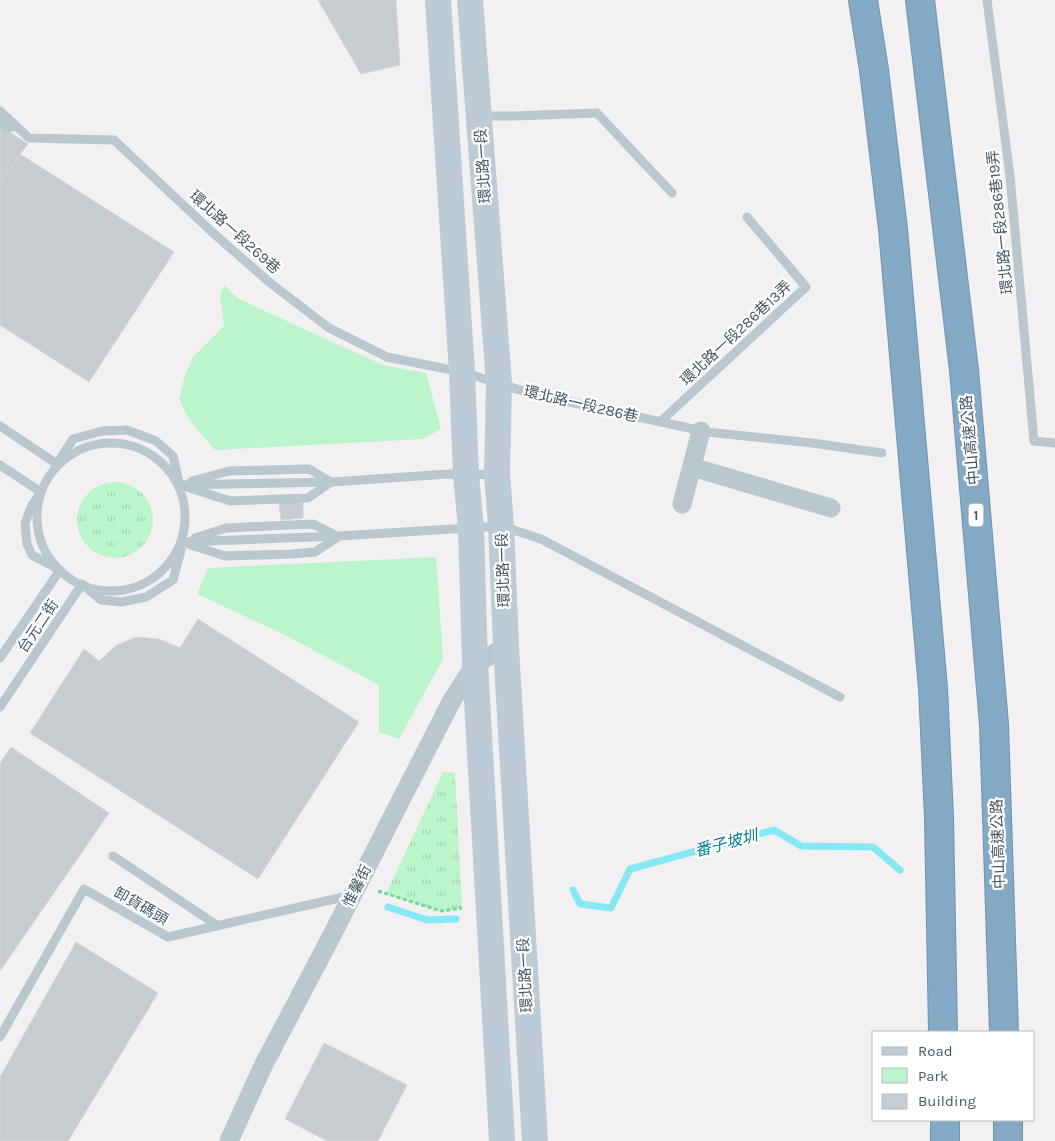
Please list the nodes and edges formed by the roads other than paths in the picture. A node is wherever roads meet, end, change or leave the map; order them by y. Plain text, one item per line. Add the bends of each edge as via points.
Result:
1 (438, 0) edge
2 (470, 0) edge
3 (863, 0) edge
4 (920, 0) edge
5 (987, 0) edge
6 (0, 111) edge
7 (479, 116) junction
8 (0, 122) edge
9 (16, 126) junction
10 (672, 193) dead end
11 (746, 216) dead end
12 (462, 372) junction
13 (499, 382) junction
14 (660, 422) junction
15 (0, 426) edge
16 (701, 431) junction
17 (1055, 443) edge
18 (882, 453) dead end
19 (0, 464) edge
20 (57, 464) junction
21 (692, 467) junction
22 (497, 474) junction
23 (466, 475) junction
24 (332, 482) junction
25 (179, 485) junction
26 (41, 492) junction
27 (682, 504) dead end
28 (831, 508) dead end
29 (501, 526) junction
30 (471, 528) junction
31 (339, 536) junction
32 (182, 542) junction
33 (60, 570) junction
34 (82, 584) junction
35 (506, 647) junction
36 (0, 658) edge
37 (476, 664) junction
38 (840, 698) dead end
39 (0, 708) edge
40 (113, 856) dead end
41 (355, 890) junction
42 (218, 926) junction
43 (943, 1031) edge
44 (1004, 1031) edge
45 (0, 1036) edge
46 (945, 1121) edge
47 (1008, 1121) edge
48 (229, 1141) edge
49 (502, 1141) edge
50 (535, 1141) edge
51 (945, 1141) edge
52 (1008, 1141) edge

1 - 12 street, 環北路一段
2 - 7 street, 環北路一段
3 - 43 highway via 894,229 933,688
4 - 44 highway, 中山高速公路 / 1 via 964,370 993,714
5 - 17 lane, 環北路一段286巷19弄 via 1010,176 1034,441
6 - 9 lane, 環北路一段269巷
7 - 10 lane via 597,113
7 - 13 street, 環北路一段
8 - 9 lane via 8,128
9 - 12 lane, 環北路一段269巷 via 29,138 114,140 269,282 329,328 387,357
11 - 14 lane, 環北路一段286巷13弄 via 806,287
12 - 13 lane, 環北路一段286巷
12 - 23 street, 環北路一段
13 - 14 lane, 環北路一段286巷 via 533,394
13 - 22 street, 環北路一段
14 - 16 lane, 環北路一段286巷
15 - 20 lane
16 - 18 lane, 環北路一段286巷
16 - 21 street
19 - 26 lane
20 - 25 lane via 71,454 94,445 117,444 140,449 161,462
20 - 25 lane via 73,438 102,431 127,430 156,441 173,456
20 - 26 lane
21 - 27 street
21 - 28 street
22 - 23 lane
22 - 29 street, 環北路一段
23 - 24 lane
23 - 30 street, 環北路一段
24 - 25 lane
24 - 25 lane via 309,469 230,471
24 - 25 lane via 308,498 230,501
25 - 32 lane via 184,503
26 - 33 lane via 37,517 40,541
26 - 33 lane via 25,523 27,544 32,555
29 - 30 lane
29 - 35 street, 環北路一段
29 - 38 lane via 541,539
30 - 31 lane
30 - 37 street, 環北路一段
31 - 32 lane
31 - 32 lane via 313,524 226,528
31 - 32 lane via 315,552 225,556
32 - 34 lane via 164,569 144,584 120,591 95,590
32 - 34 lane via 173,580 146,597 121,602 101,600
33 - 34 lane via 71,580
33 - 36 lane, 台元二街
34 - 39 lane, 台元二街
35 - 37 street, 惟馨街
35 - 50 street, 環北路一段
37 - 41 street, 惟馨街 via 451,702
37 - 49 street, 環北路一段
40 - 42 lane
41 - 42 lane, 卸貨碼頭
41 - 48 street, 惟馨街 via 263,1066
42 - 45 lane, 卸貨碼頭 via 168,937 84,889
46 - 51 highway
47 - 52 highway

